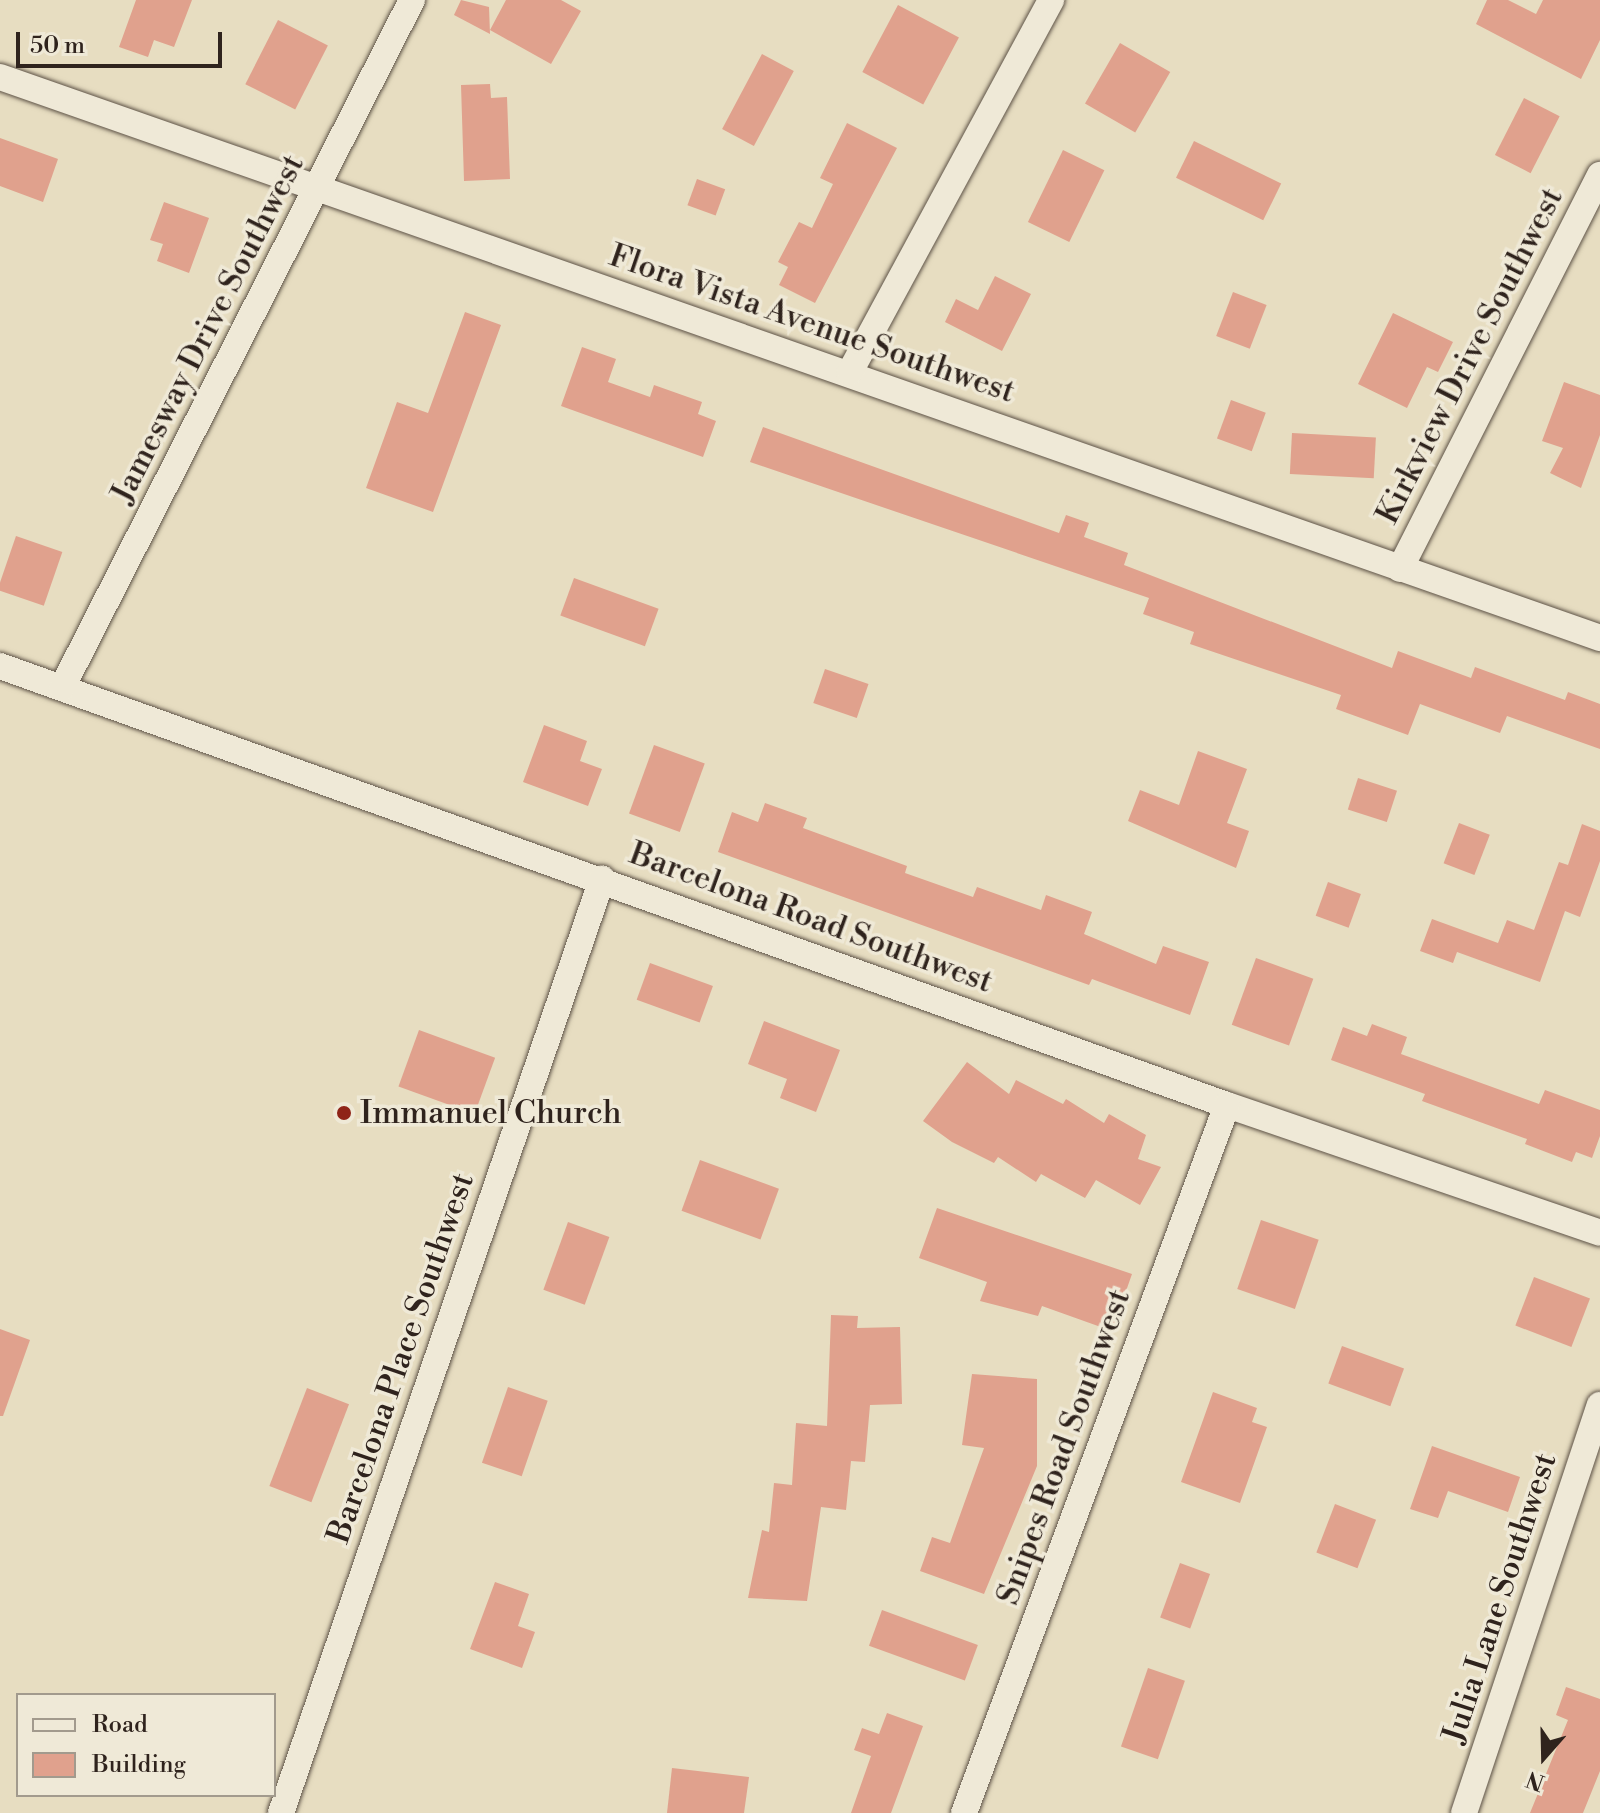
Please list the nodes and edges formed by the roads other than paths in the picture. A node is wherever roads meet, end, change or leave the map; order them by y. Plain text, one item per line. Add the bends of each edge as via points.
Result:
1 (412, 0) edge
2 (1051, 0) edge
3 (0, 77) edge
4 (1600, 175) edge
5 (318, 188) junction
6 (850, 372) junction
7 (1400, 569) junction
8 (1600, 638) edge
9 (0, 666) edge
10 (62, 688) junction
11 (602, 879) junction
12 (1227, 1105) junction
13 (1600, 1233) edge
14 (1600, 1405) edge
15 (281, 1813) edge
16 (964, 1813) edge
17 (1464, 1813) edge

1 - 5 street, Jamesway Drive Southwest
2 - 6 street
3 - 5 street, Flora Vista Avenue Southwest
4 - 7 street, Kirkview Drive Southwest
5 - 6 street, Flora Vista Avenue Southwest
5 - 10 street, Jamesway Drive Southwest
6 - 7 street, Flora Vista Avenue Southwest
7 - 8 street, Flora Vista Avenue Southwest
9 - 10 street, Barcelona Road Southwest
10 - 11 street, Barcelona Road Southwest
11 - 12 street, Barcelona Road Southwest
11 - 15 street, Barcelona Place Southwest
12 - 13 street, Barcelona Road Southwest
12 - 16 street, Snipes Road Southwest
14 - 17 street, Julia Lane Southwest

